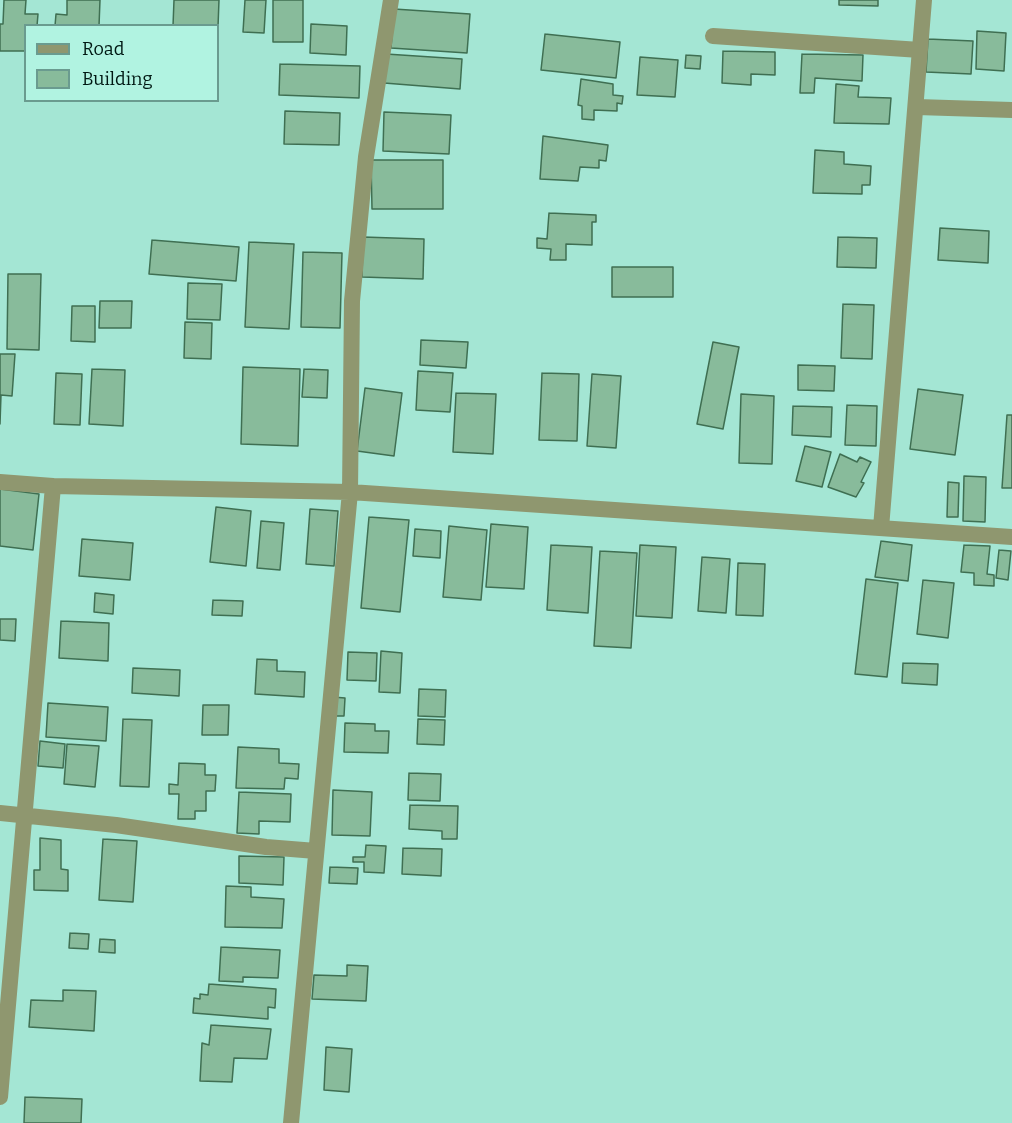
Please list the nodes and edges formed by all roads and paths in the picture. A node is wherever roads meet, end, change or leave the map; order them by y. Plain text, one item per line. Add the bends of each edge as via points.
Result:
1 (391, 0) edge
2 (924, 0) edge
3 (713, 36) dead end
4 (920, 50) junction
5 (917, 107) junction
6 (1012, 110) edge
7 (0, 482) edge
8 (53, 486) junction
9 (350, 492) junction
10 (881, 528) junction
11 (1012, 537) edge
12 (0, 813) edge
13 (24, 814) junction
14 (316, 852) junction
15 (0, 1097) edge
16 (291, 1123) edge

1 - 9 street via 366,157 352,301
2 - 4 street
3 - 4 street
4 - 5 street
5 - 6 street
5 - 10 street
7 - 8 street
8 - 9 street
8 - 13 street
9 - 10 street
9 - 14 street
10 - 11 street
12 - 13 street
13 - 14 street
13 - 15 street
14 - 16 street

